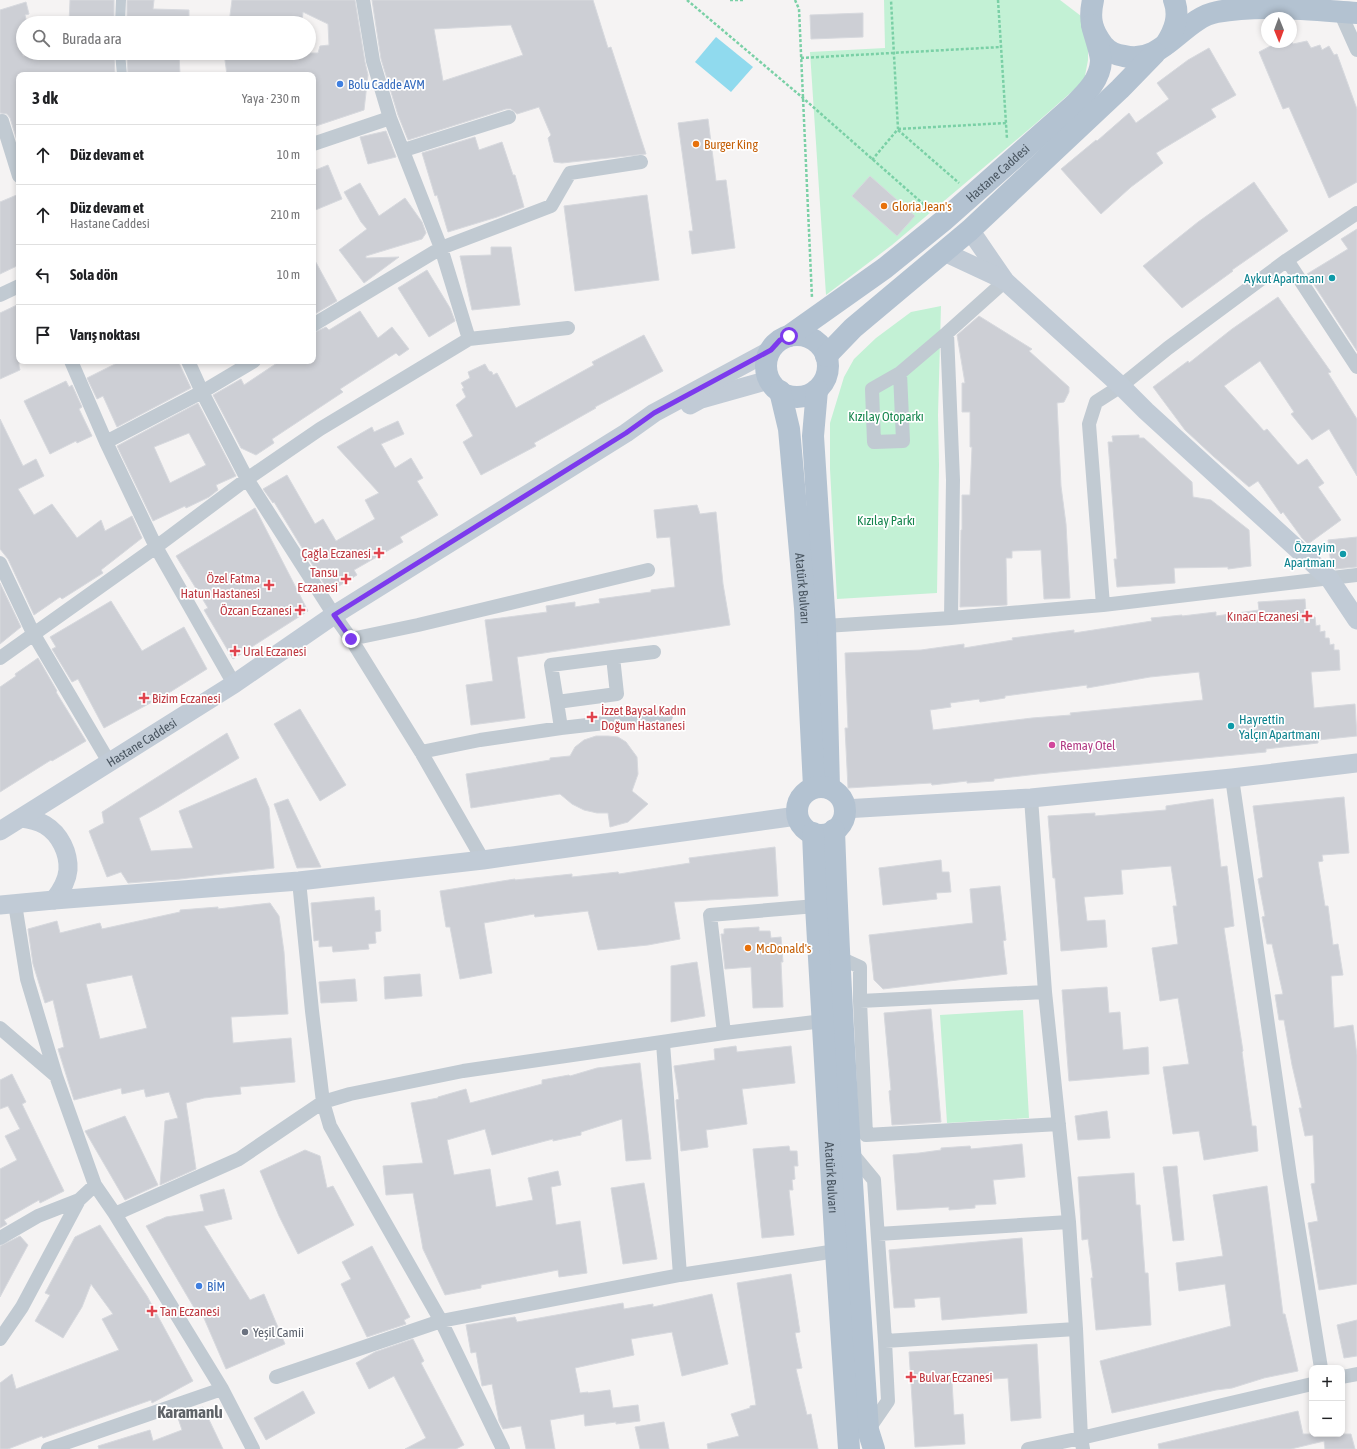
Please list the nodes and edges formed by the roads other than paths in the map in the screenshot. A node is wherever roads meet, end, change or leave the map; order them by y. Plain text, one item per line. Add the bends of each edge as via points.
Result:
1 (121, 0) edge
2 (363, 0) edge
3 (1174, 0) edge
4 (1089, 9) edge
5 (1349, 12) edge
6 (120, 16) edge
7 (1160, 49) junction
8 (1357, 50) edge
9 (121, 60) edge
10 (122, 72) edge
11 (509, 117) dead end
12 (390, 118) junction
13 (0, 122) edge
14 (316, 143) edge
15 (404, 150) junction
16 (641, 162) dead end
17 (16, 166) edge
18 (1357, 213) edge
19 (970, 230) junction
20 (441, 248) junction
21 (944, 252) junction
22 (1287, 260) junction
23 (1005, 281) junction
24 (16, 287) edge
25 (0, 294) edge
26 (316, 323) edge
27 (568, 328) dead end
28 (947, 333) junction
29 (789, 336) junction
30 (469, 339) junction
31 (771, 350) junction
32 (826, 356) junction
33 (72, 364) edge
34 (189, 364) edge
35 (249, 364) edge
36 (1357, 367) edge
37 (900, 373) junction
38 (774, 386) junction
39 (1121, 386) junction
40 (817, 390) junction
41 (202, 392) junction
42 (626, 433) junction
43 (106, 442) junction
44 (247, 479) junction
45 (156, 547) junction
46 (0, 563) edge
47 (648, 570) dead end
48 (1357, 575) edge
49 (1329, 578) junction
50 (1103, 605) junction
51 (334, 615) junction
52 (951, 618) junction
53 (1357, 620) edge
54 (825, 626) junction
55 (33, 634) junction
56 (351, 639) junction
57 (654, 652) dead end
58 (613, 657) junction
59 (0, 658) edge
60 (234, 684) junction
61 (557, 702) junction
62 (666, 716) dead end
63 (561, 728) junction
64 (421, 752) junction
65 (109, 762) junction
66 (1357, 763) edge
67 (1232, 778) junction
68 (822, 788) junction
69 (1031, 798) junction
70 (844, 809) junction
71 (797, 816) junction
72 (22, 818) junction
73 (0, 831) edge
74 (824, 832) junction
75 (483, 860) junction
76 (299, 881) junction
77 (54, 900) junction
78 (8, 905) edge
79 (816, 906) junction
80 (838, 957) junction
81 (1045, 992) junction
82 (860, 1001) junction
83 (824, 1022) junction
84 (0, 1028) edge
85 (724, 1033) junction
86 (663, 1043) junction
87 (56, 1076) junction
88 (323, 1102) junction
89 (1059, 1124) junction
90 (850, 1151) junction
91 (95, 1185) junction
92 (79, 1200) junction
93 (115, 1214) junction
94 (1069, 1222) junction
95 (878, 1234) junction
96 (0, 1238) edge
97 (836, 1251) junction
98 (680, 1275) junction
99 (441, 1321) junction
100 (1076, 1329) junction
101 (0, 1339) edge
102 (885, 1341) junction
103 (1321, 1365) edge
104 (1357, 1374) edge
105 (1345, 1376) edge
106 (276, 1377) dead end
107 (1309, 1385) edge
108 (222, 1389) junction
109 (871, 1440) edge
110 (1082, 1444) edge
111 (48, 1449) edge
112 (254, 1449) edge
113 (503, 1449) edge
114 (849, 1449) edge
115 (1028, 1449) edge

1 - 6 street
2 - 12 street via 373,61
3 - 7 main road via 1177,20 1173,33
4 - 7 main road via 1097,38 1105,48 1129,58 1142,57
4 - 29 main road, Hastane Caddesi via 1101,60 1097,78 1087,92 943,221 885,268
5 - 7 main road via 1259,8 1215,12 1199,19
5 - 8 street
7 - 19 main road, Hastane Caddesi
9 - 10 street
11 - 15 street
12 - 14 street
12 - 15 street
13 - 17 street via 2,121
15 - 20 street
16 - 20 street via 570,173 551,206
18 - 22 street
19 - 21 main road, Hastane Caddesi
19 - 23 main road
20 - 26 street
20 - 30 street
21 - 23 main road
21 - 32 main road, Hastane Caddesi via 853,328
22 - 36 street
22 - 39 street
23 - 28 street
23 - 39 main road
24 - 25 street
27 - 30 street
28 - 37 street
28 - 52 street via 952,480
29 - 31 main road via 780,340
29 - 32 main road via 812,339 823,349
30 - 44 street via 320,429
31 - 38 main road via 766,362 766,372
31 - 42 main road, Hastane Caddesi via 654,413
32 - 40 main road via 827,374
33 - 43 street
34 - 41 street
35 - 41 street
37 - 37 street via 872,389 874,442 903,441
38 - 40 main road via 791,396 800,397
38 - 42 main road, Hastane Caddesi via 701,400
38 - 68 main road, Atatürk Bulvarı via 789,428
39 - 49 main road
39 - 50 street via 1096,402 1089,424
40 - 54 main road, Atatürk Bulvarı via 813,436
41 - 43 street
41 - 44 street
42 - 51 main road, Hastane Caddesi
43 - 45 street
44 - 45 street
44 - 51 street
45 - 55 street
45 - 60 street
46 - 55 street
47 - 56 street
48 - 49 street
49 - 50 street
49 - 53 main road
50 - 52 street
51 - 56 street
51 - 60 main road, Hastane Caddesi
52 - 54 street
54 - 68 main road, Atatürk Bulvarı
55 - 59 street
55 - 65 street
56 - 64 street
57 - 58 street
58 - 61 street via 617,694
58 - 61 street via 551,665
60 - 65 main road, Hastane Caddesi
61 - 63 street
62 - 63 street
63 - 64 street
64 - 75 street
65 - 72 main road, Hastane Caddesi
66 - 67 main road
67 - 69 main road
67 - 103 street
68 - 70 main road via 836,792
68 - 71 main road via 807,791 802,796 798,803
69 - 70 main road
69 - 81 street
70 - 74 main road via 843,820 838,827
71 - 74 main road via 808,831
71 - 75 main road
72 - 73 main road, Hastane Caddesi
72 - 77 main road via 46,825 56,835 67,856 66,880
74 - 79 main road, Atatürk Bulvarı
74 - 80 main road, Atatürk Bulvarı
75 - 76 main road
76 - 77 main road
76 - 88 street
77 - 78 main road
78 - 87 street
79 - 83 main road, Atatürk Bulvarı
79 - 85 street via 710,915
80 - 82 street via 860,967
80 - 90 main road, Atatürk Bulvarı
81 - 82 street
81 - 89 street
82 - 89 street via 866,1135
83 - 85 street
83 - 97 main road, Atatürk Bulvarı
84 - 87 street
85 - 86 street
86 - 88 street via 463,1071
86 - 98 street
87 - 91 street
88 - 93 street via 239,1159
88 - 99 street via 330,1126
89 - 94 street
90 - 95 street via 874,1180
90 - 109 main road, Atatürk Bulvarı
91 - 92 street
91 - 93 street
92 - 96 street via 38,1216
92 - 101 street via 22,1307
93 - 108 street
94 - 95 street
94 - 100 street
95 - 102 street
97 - 98 street
97 - 114 main road, Atatürk Bulvarı
98 - 99 street
99 - 106 street
99 - 113 street
100 - 102 street
100 - 110 street
102 - 109 street via 888,1402
104 - 105 street
107 - 110 street
108 - 111 street
108 - 112 street
110 - 115 street

